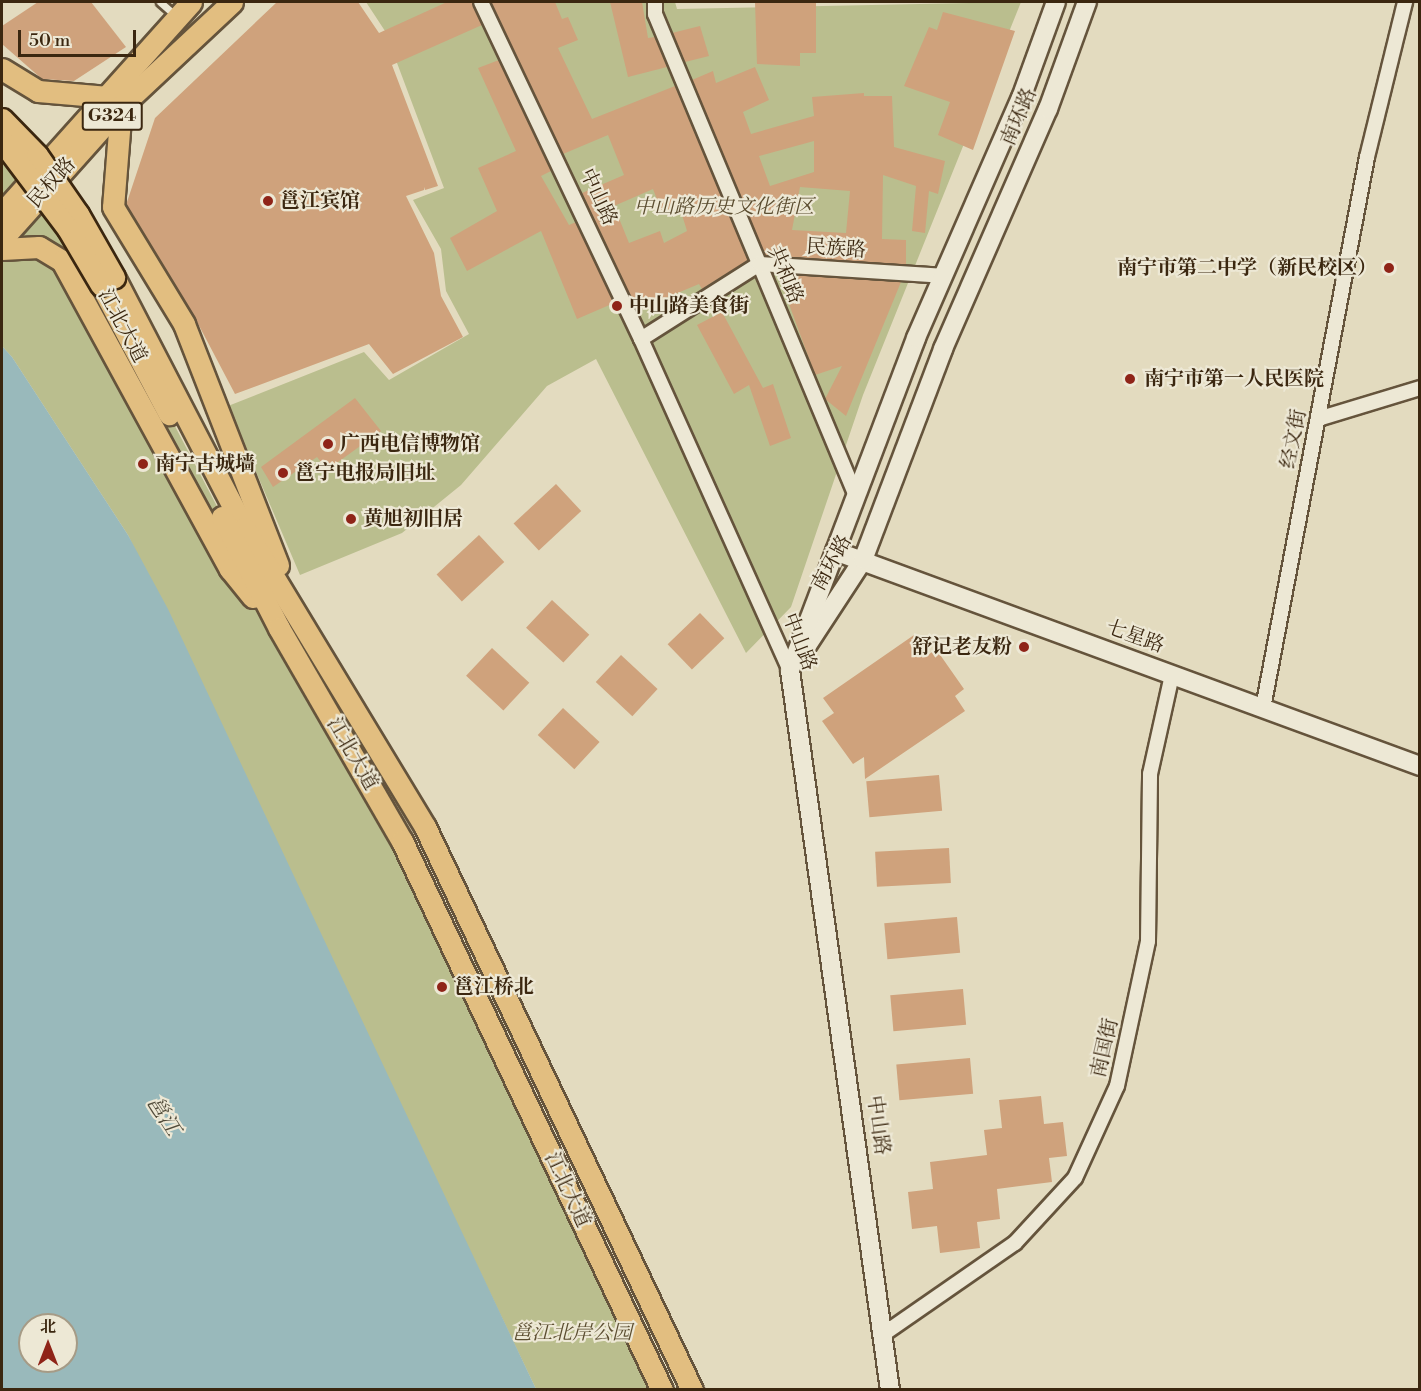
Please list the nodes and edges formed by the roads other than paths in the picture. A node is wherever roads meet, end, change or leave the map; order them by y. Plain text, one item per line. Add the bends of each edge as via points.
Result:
1 (160, 2) edge
2 (232, 2) edge
3 (481, 2) edge
4 (655, 2) edge
5 (1056, 2) edge
6 (1087, 2) edge
7 (1405, 2) edge
8 (183, 9) edge
9 (2, 69) edge
10 (114, 101) junction
11 (2, 119) edge
12 (2, 141) edge
13 (2, 213) edge
14 (2, 239) edge
15 (2, 249) edge
16 (759, 264) junction
17 (944, 276) junction
18 (641, 339) junction
19 (1419, 388) edge
20 (1318, 418) junction
21 (856, 496) junction
22 (238, 531) junction
23 (835, 551) junction
24 (863, 560) junction
25 (296, 614) junction
26 (279, 628) junction
27 (790, 670) junction
28 (1172, 675) junction
29 (1263, 708) junction
30 (1419, 766) edge
31 (885, 1333) junction
32 (662, 1389) edge
33 (692, 1389) edge
34 (890, 1389) edge

1 - 8 lane
2 - 10 main road, 民权路 / G324
3 - 18 street, 中山路
4 - 16 street, 共和路 via 655,14
5 - 17 main road, 南环路 via 1021,98
6 - 24 main road, 南环路 via 1048,109 944,349
7 - 20 street, 经文街 via 1367,156
8 - 10 main road, 民权路 / G324
9 - 10 main road via 38,91
10 - 13 main road, 民权路 / G324
10 - 14 main road, 民权路 / G324
10 - 25 main road via 113,207 184,324
11 - 22 main road, 江北大道, bridge via 37,155 78,214 114,277
12 - 22 main road, 江北大道, bridge via 62,221 101,285
15 - 26 main road via 39,247 62,261 230,568
16 - 17 street, 民族路
16 - 18 street
16 - 21 street, 共和路
17 - 21 main road, 南环路
18 - 27 street, 中山路
19 - 20 street
20 - 29 street, 经文街
21 - 23 main road, 南环路
22 - 25 main road, 江北大道
22 - 26 main road, 江北大道
23 - 24 main road, 七星路
23 - 27 main road, 南环路
24 - 27 main road, 南环路
24 - 28 main road, 七星路
25 - 33 main road, 江北大道 via 425,827
26 - 32 main road, 江北大道 via 402,841
27 - 31 main road, 中山路
28 - 29 main road, 七星路
28 - 31 street, 南国街 via 1150,774 1148,941 1117,1086 1075,1178 1015,1243
29 - 30 main road, 七星路
31 - 34 main road, 中山路

